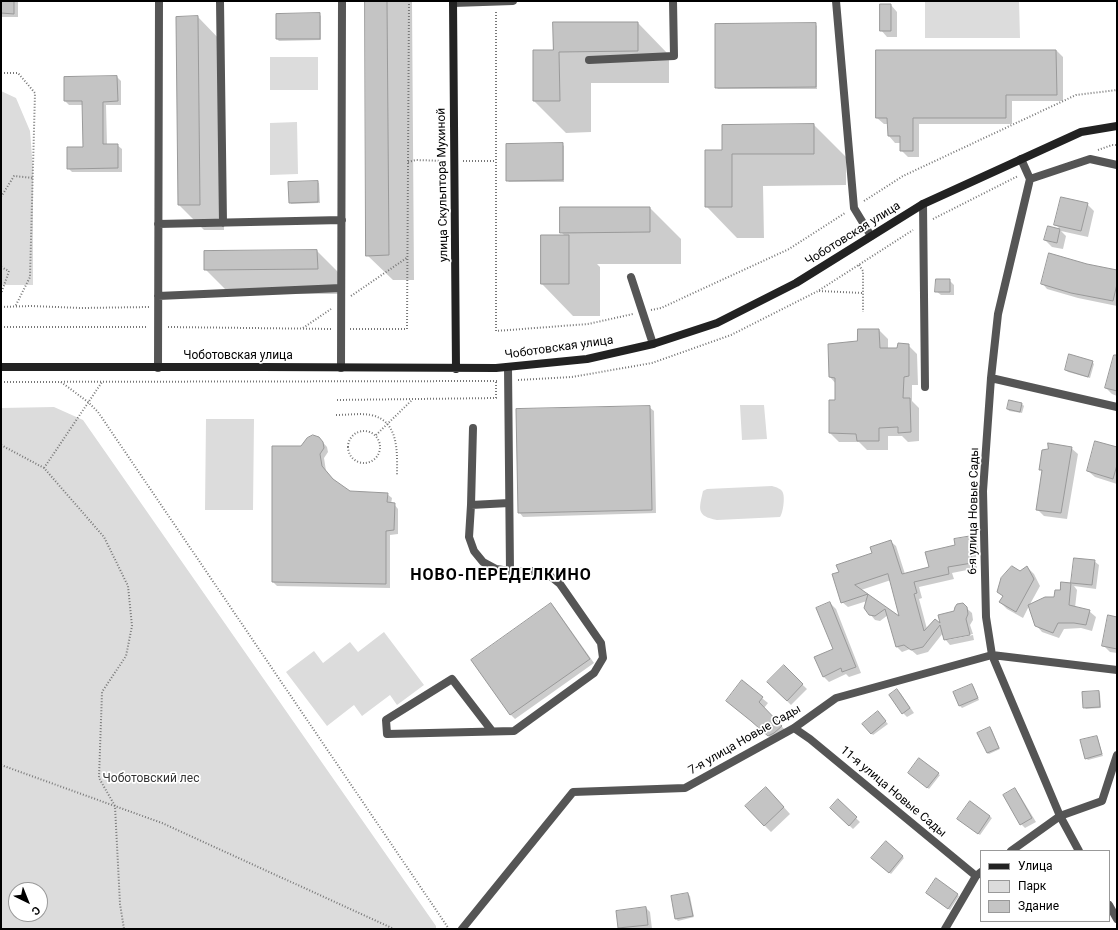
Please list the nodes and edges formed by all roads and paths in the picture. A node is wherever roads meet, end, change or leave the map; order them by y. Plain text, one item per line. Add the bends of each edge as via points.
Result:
1 (159, 1) edge
2 (220, 1) edge
3 (342, 1) edge
4 (409, 1) edge
5 (513, 1) edge
6 (673, 1) edge
7 (836, 1) edge
8 (453, 2) edge
9 (496, 2) edge
10 (588, 60) dead end
11 (1, 73) edge
12 (1117, 90) edge
13 (1117, 126) edge
14 (1117, 145) edge
15 (1098, 150) dead end
16 (1021, 159) junction
17 (1117, 165) edge
18 (1029, 175) junction
19 (33, 178) junction
20 (1, 197) edge
21 (923, 204) junction
22 (854, 208) junction
23 (342, 220) junction
24 (223, 223) junction
25 (158, 224) junction
26 (923, 224) junction
27 (870, 236) junction
28 (408, 257) junction
29 (859, 265) junction
30 (1, 267) edge
31 (631, 277) dead end
32 (341, 288) junction
33 (818, 291) junction
34 (863, 293) junction
35 (1, 294) edge
36 (158, 296) junction
37 (341, 302) junction
38 (158, 306) junction
39 (1, 307) edge
40 (15, 307) junction
41 (643, 312) junction
42 (864, 312) dead end
43 (1, 327) edge
44 (158, 327) junction
45 (302, 329) junction
46 (341, 329) junction
47 (653, 344) junction
48 (508, 367) junction
49 (1, 368) edge
50 (158, 368) junction
51 (341, 368) junction
52 (456, 369) junction
53 (991, 378) junction
54 (496, 381) junction
55 (508, 381) junction
56 (1, 382) edge
57 (61, 382) junction
58 (102, 382) junction
59 (925, 387) dead end
60 (413, 399) junction
61 (337, 400) dead end
62 (88, 402) junction
63 (1117, 407) edge
64 (336, 415) dead end
65 (387, 425) junction
66 (473, 428) dead end
67 (376, 435) junction
68 (1, 445) edge
69 (44, 468) junction
70 (397, 476) dead end
71 (510, 503) junction
72 (471, 505) junction
73 (510, 570) junction
74 (992, 655) junction
75 (1117, 670) edge
76 (794, 728) junction
77 (492, 731) junction
78 (1117, 755) edge
79 (1, 765) edge
80 (115, 806) junction
81 (1060, 816) junction
82 (1012, 850) edge
83 (1078, 850) edge
84 (978, 874) edge
85 (1110, 907) edge
86 (1117, 920) edge
87 (124, 929) edge
88 (394, 929) edge
89 (449, 929) edge
90 (462, 929) edge
91 (945, 929) edge

1 - 25 street
2 - 24 street
3 - 23 street
4 - 28 path
5 - 9 street
6 - 10 street via 674,56
7 - 22 street
8 - 9 street
8 - 52 main road, улица Скульптора Мухиной
9 - 41 path via 496,331 588,324
11 - 19 path via 18,73 35,93
12 - 22 path via 1076,95 903,176
13 - 16 main road, Чоботовская улица via 1081,132
14 - 15 path
16 - 18 street
16 - 21 main road, Чоботовская улица
17 - 18 street via 1090,159
18 - 26 path
18 - 53 street, 6-я улица Новые Сады via 998,314
19 - 20 path via 14,176
19 - 40 path via 30,277
21 - 26 street
21 - 27 main road, Чоботовская улица
22 - 27 street
22 - 41 path via 788,250 661,308
23 - 24 street
23 - 32 street
24 - 25 street
25 - 36 street
26 - 29 path
26 - 59 street
27 - 47 main road, Чоботовская улица via 796,283 717,323
28 - 37 path
28 - 46 path via 407,329
29 - 33 path
29 - 34 path via 863,271
30 - 35 path via 9,272
31 - 41 street
32 - 36 street
32 - 37 street
33 - 34 path
33 - 55 path via 731,335 652,363 572,377
34 - 42 path
36 - 38 street
37 - 45 path
37 - 46 street
38 - 40 path
38 - 44 street
39 - 40 path
41 - 47 street
43 - 44 path
44 - 45 path
44 - 50 street
45 - 46 path
46 - 51 street
47 - 48 main road, Чоботовская улица via 587,358
48 - 52 main road, Чоботовская улица
48 - 55 street
49 - 50 main road, Чоботовская улица
50 - 51 main road, Чоботовская улица
51 - 52 main road, Чоботовская улица
53 - 63 street
53 - 74 street, 6-я улица Новые Сады via 984,491 986,617
54 - 55 path
54 - 58 path
54 - 60 path via 496,398
55 - 71 street
56 - 57 path
57 - 58 path
57 - 62 path
58 - 62 path
60 - 61 path
60 - 65 path
62 - 69 path
62 - 89 path via 102,418
64 - 65 path via 364,414 382,420
65 - 67 path
65 - 70 path via 396,445
66 - 72 street
67 - 67 path via 369,431 360,431 353,435 348,450 352,458 359,462 368,462 375,458 380,451
68 - 69 path
69 - 80 path via 104,537 128,586 132,626 126,656 102,692 98,778
71 - 72 street
71 - 73 street
72 - 73 street via 469,537 474,551 483,562 496,569
73 - 77 street via 544,571 560,584 602,643 603,658 594,674 514,731
74 - 75 street, 7-я улица Новые Сады
74 - 76 street, 7-я улица Новые Сады via 836,698
74 - 81 street, 6-я улица Новые Сады
76 - 84 street, 11-я улица Новые Сады
76 - 90 street, 7-я улица Новые Сады via 685,788 573,792
77 - 77 street via 387,734 386,720 452,679
78 - 81 street via 1102,801
79 - 80 path
80 - 87 path via 120,904
80 - 88 path via 162,823
81 - 82 street
81 - 83 street, 6-я улица Новые Сады
84 - 91 street
85 - 86 street

